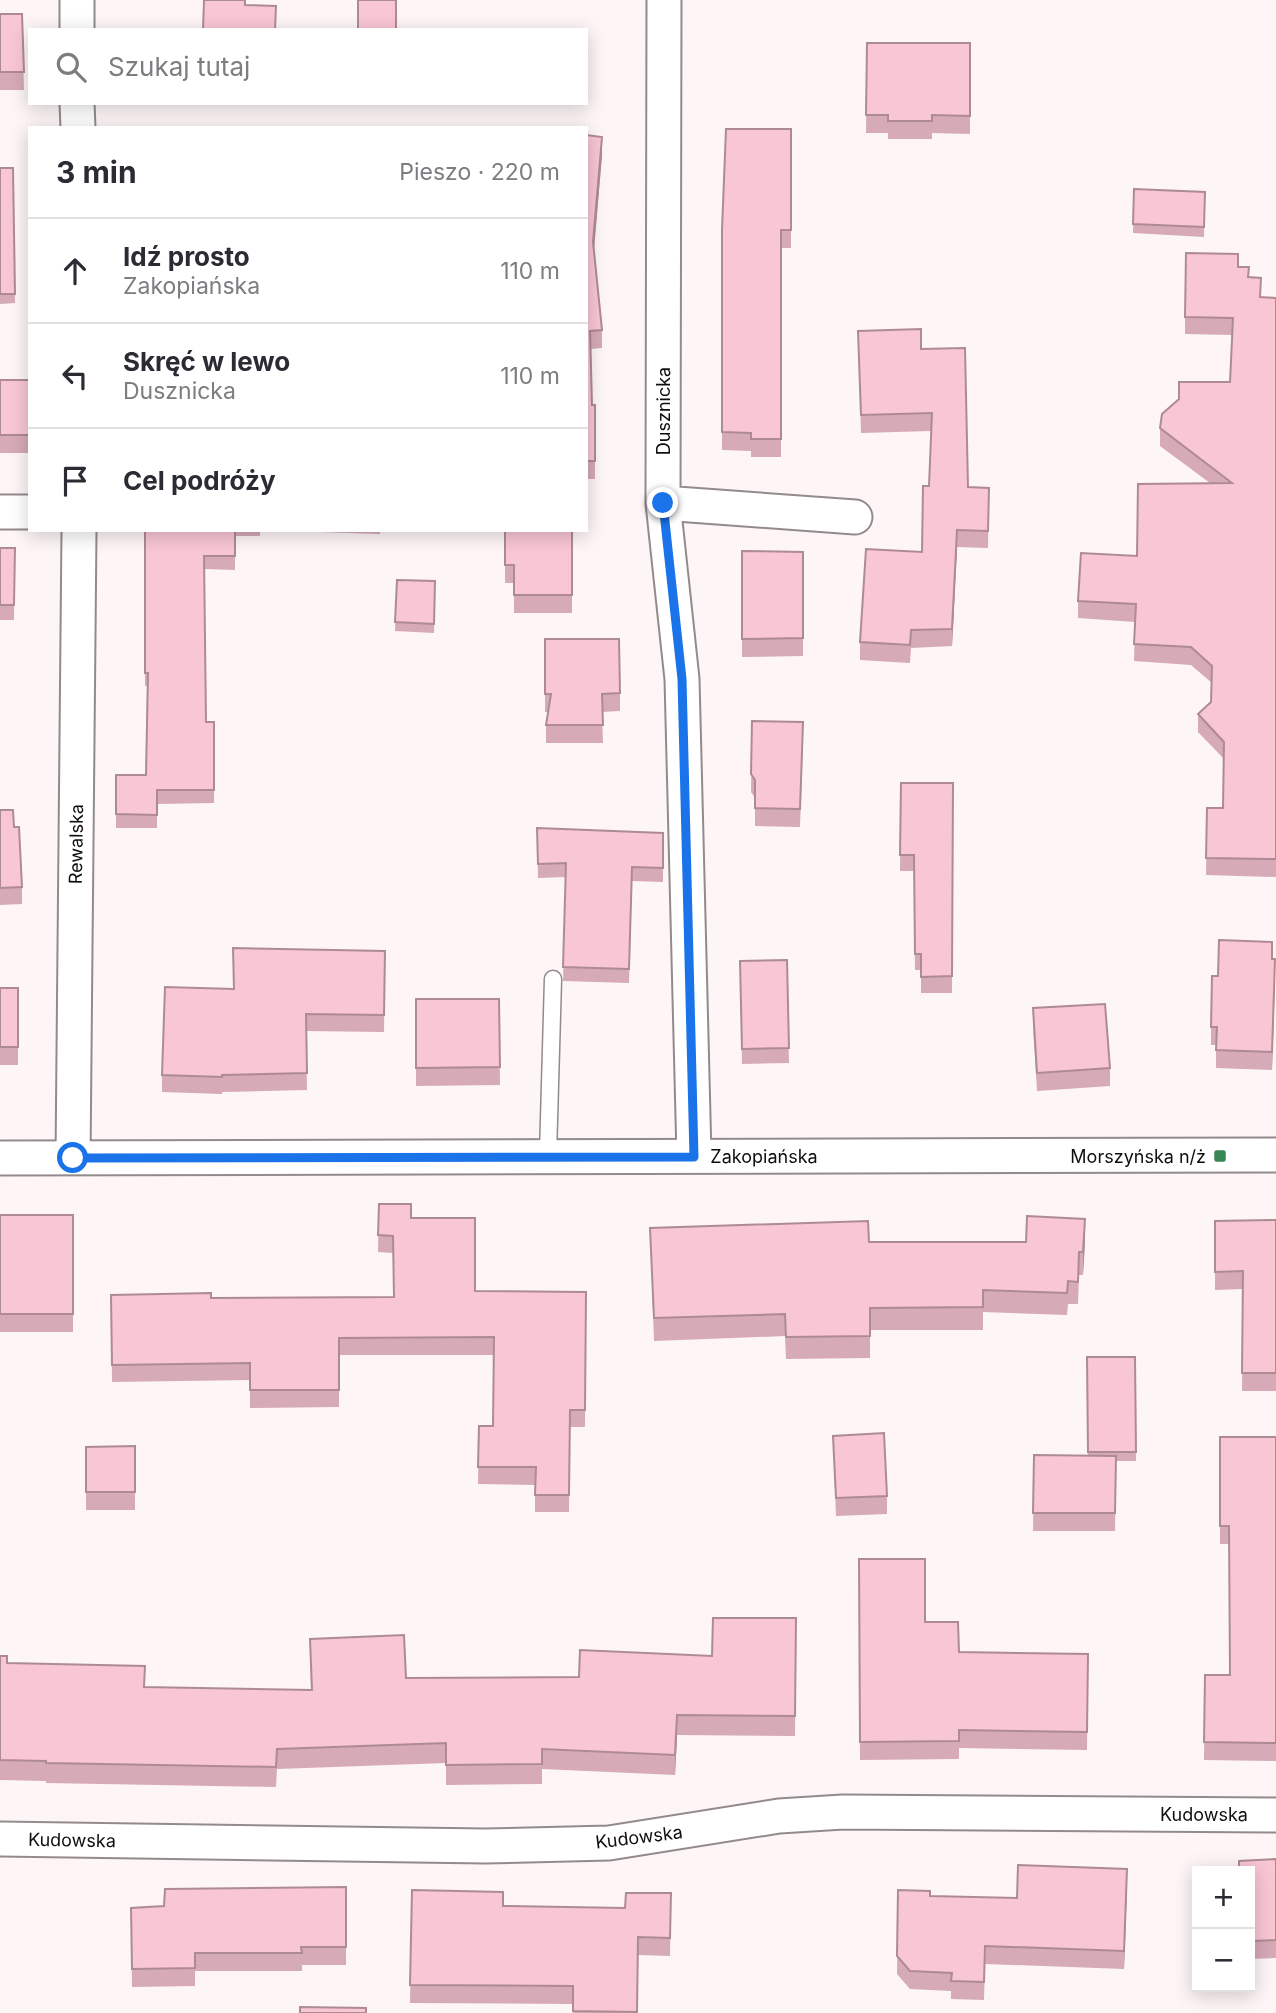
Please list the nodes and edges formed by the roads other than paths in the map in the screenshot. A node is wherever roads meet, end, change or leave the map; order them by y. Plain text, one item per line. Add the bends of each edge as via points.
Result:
1 (77, 0) edge
2 (664, 0) edge
3 (77, 28) edge
4 (77, 105) edge
5 (78, 126) edge
6 (663, 503) junction
7 (0, 512) edge
8 (28, 512) edge
9 (855, 517) dead end
10 (79, 532) edge
11 (553, 979) dead end
12 (548, 1156) junction
13 (1276, 1156) edge
14 (694, 1157) junction
15 (0, 1158) edge
16 (73, 1158) junction
17 (1276, 1815) edge
18 (0, 1839) edge

1 - 3 street
2 - 6 street, Dusznicka
4 - 5 street
6 - 9 street
6 - 14 street, Dusznicka via 682,679
7 - 8 street
10 - 16 street, Rewalska
11 - 12 lane
12 - 14 street, Zakopiańska
12 - 16 street, Zakopiańska
13 - 14 street, Zakopiańska
15 - 16 street, Zakopiańska
17 - 18 street, Kudowska via 843,1812 779,1816 608,1843 485,1846

